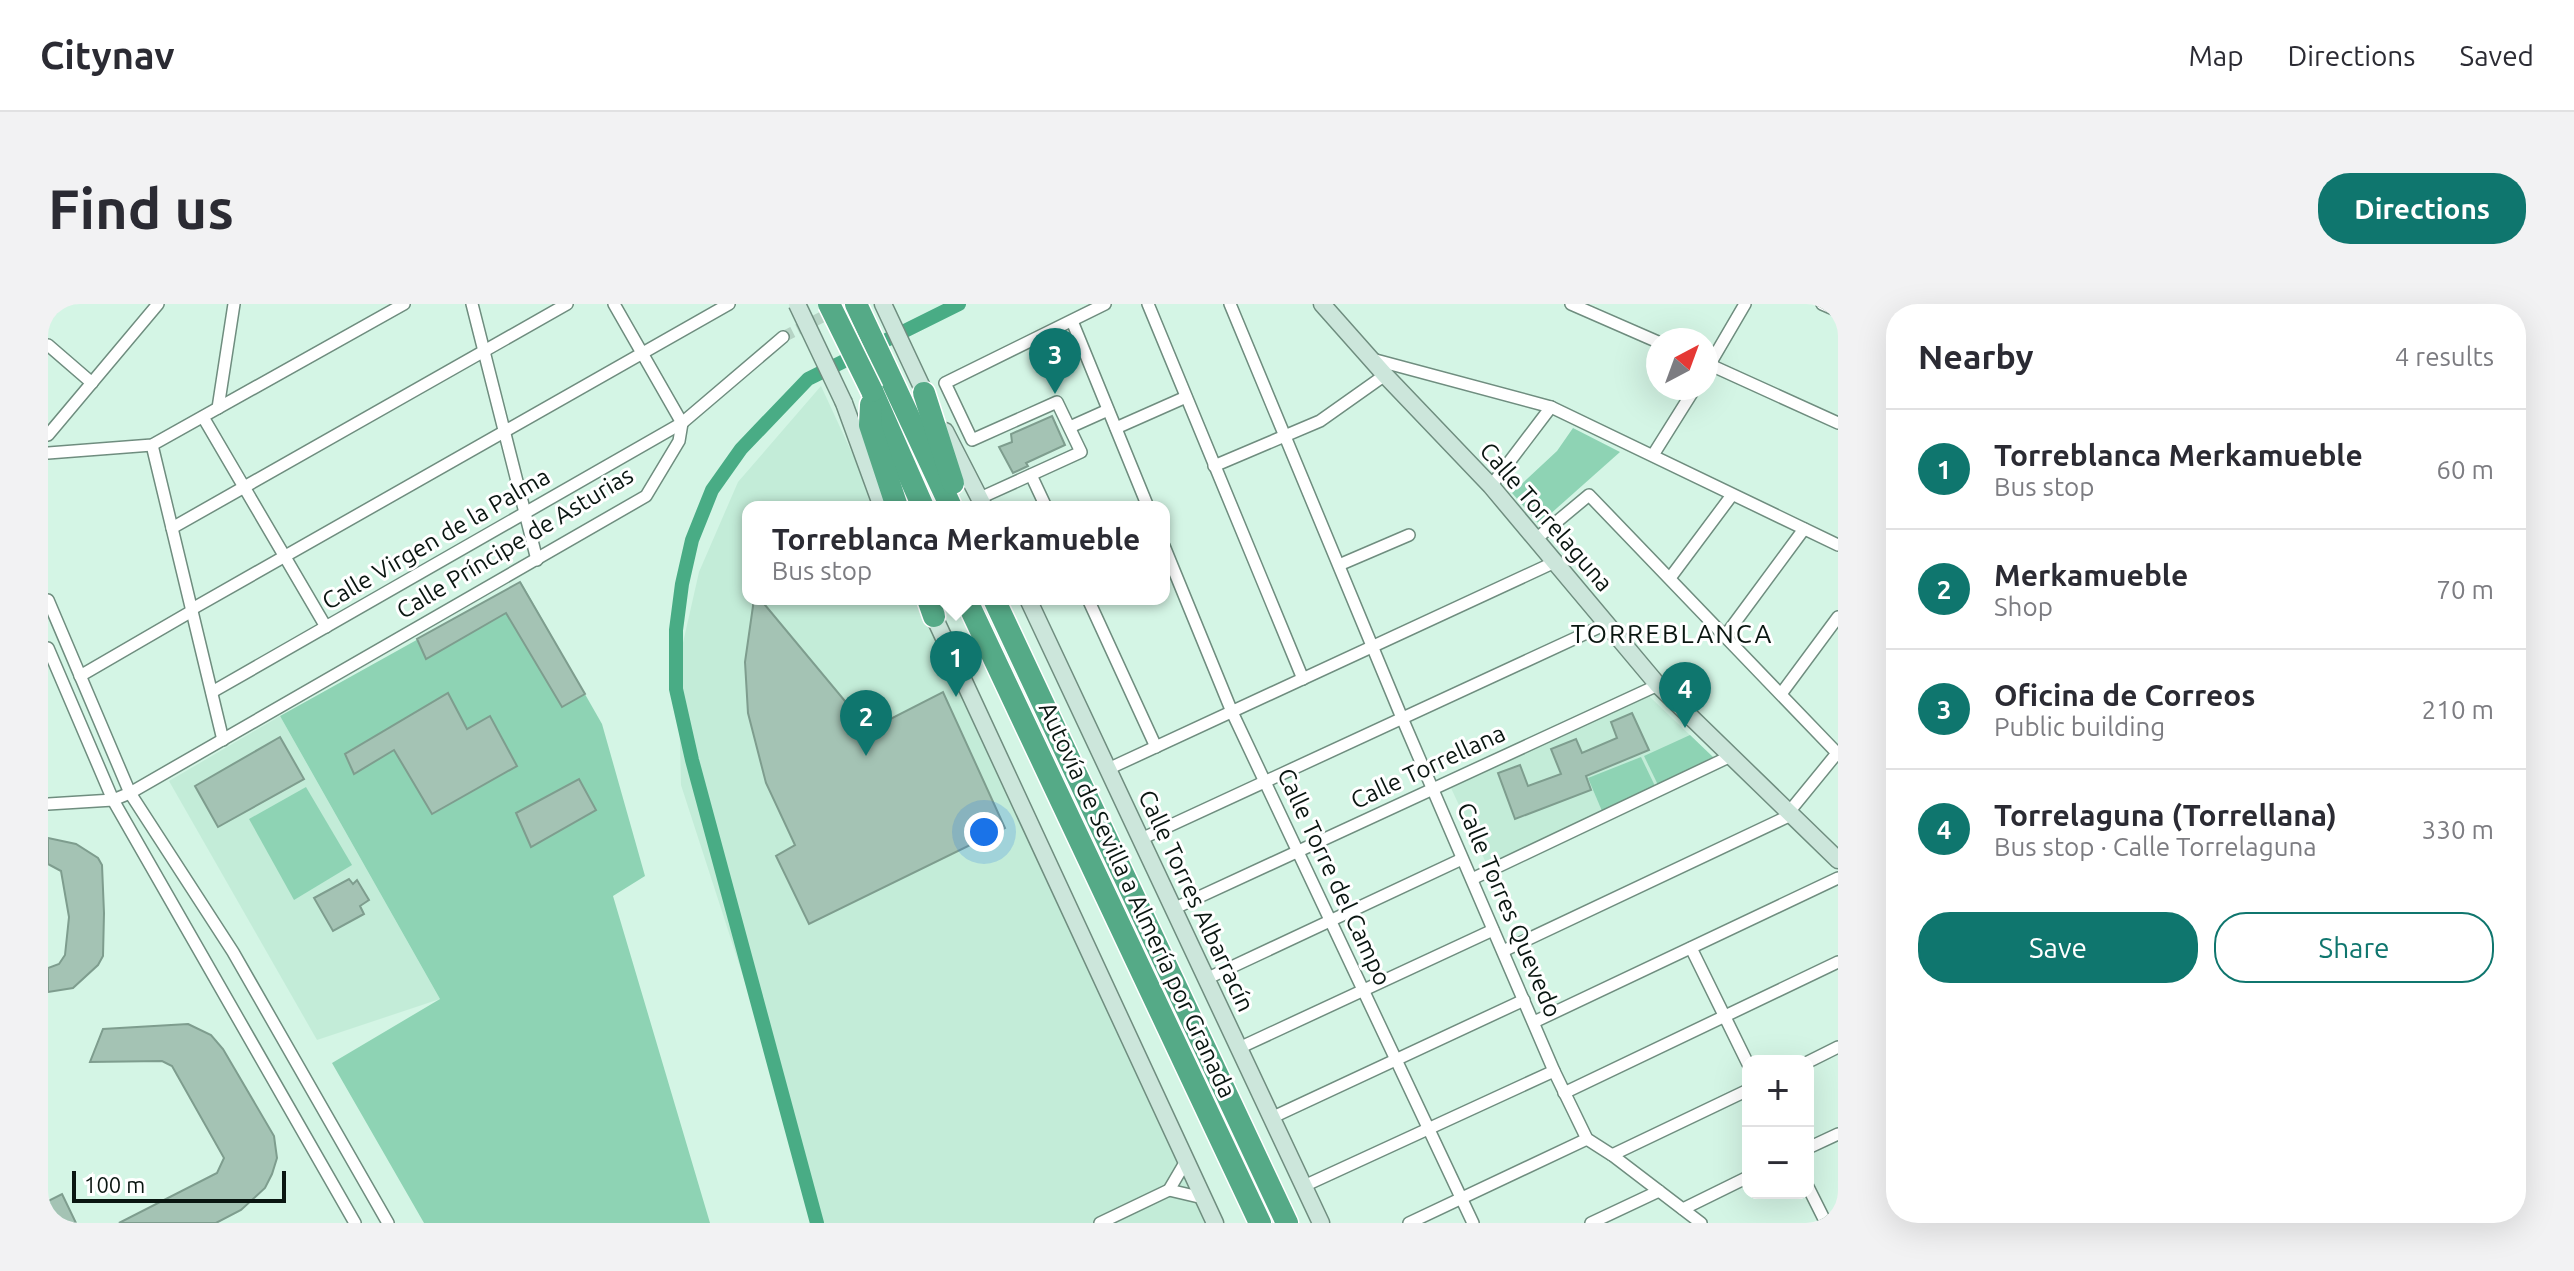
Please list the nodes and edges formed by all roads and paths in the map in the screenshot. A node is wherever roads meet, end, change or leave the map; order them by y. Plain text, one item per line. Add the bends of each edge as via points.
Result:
1 (158, 304) edge
2 (404, 304) edge
3 (472, 304) edge
4 (567, 304) edge
5 (614, 304) edge
6 (729, 304) edge
7 (797, 304) edge
8 (829, 304) edge
9 (856, 304) edge
10 (883, 304) edge
11 (1105, 304) edge
12 (1148, 304) edge
13 (1230, 304) edge
14 (1322, 304) edge
15 (1571, 304) edge
16 (1605, 304) edge
17 (1745, 304) edge
18 (1822, 304) edge
19 (235, 305) edge
20 (1838, 311) edge
21 (1599, 316) junction
22 (1072, 321) junction
23 (783, 337) tunnel mouth
24 (1646, 337) edge
25 (48, 345) edge
26 (1718, 348) edge
27 (484, 351) junction
28 (642, 354) junction
29 (1369, 359) junction
30 (1718, 371) edge
31 (902, 375) junction
32 (1385, 375) junction
33 (92, 383) junction
34 (872, 391) junction
35 (924, 393) joint
36 (1186, 397) junction
37 (1687, 400) edge
38 (1551, 407) junction
39 (218, 408) junction
40 (1108, 410) junction
41 (203, 417) junction
42 (682, 423) junction
43 (1838, 423) edge
44 (1070, 427) junction
45 (1116, 428) junction
46 (505, 431) junction
47 (48, 435) edge
48 (1286, 437) junction
49 (152, 445) junction
50 (48, 453) edge
51 (1653, 455) junction
52 (1214, 466) junction
53 (1031, 475) junction
54 (1491, 486) junction
55 (243, 488) junction
56 (1732, 495) junction
57 (880, 501) edge
58 (895, 501) edge
59 (920, 501) edge
60 (949, 501) edge
61 (974, 501) edge
62 (981, 501) edge
63 (1043, 501) edge
64 (1146, 501) edge
65 (525, 512) junction
66 (172, 528) junction
67 (1804, 529) junction
68 (1409, 535) dead end
69 (1536, 539) junction
70 (1838, 545) edge
71 (284, 557) junction
72 (537, 560) junction
73 (1170, 561) edge
74 (1555, 562) junction
75 (1339, 565) junction
76 (1670, 578) junction
77 (48, 600) edge
78 (929, 605) edge
79 (969, 605) edge
80 (997, 605) edge
81 (1031, 605) edge
82 (1091, 605) edge
83 (192, 610) junction
84 (1838, 617) edge
85 (1606, 624) junction
86 (326, 627) junction
87 (1725, 636) junction
88 (1374, 646) junction
89 (48, 648) edge
90 (80, 676) junction
91 (1303, 679) junction
92 (1658, 685) junction
93 (212, 692) junction
94 (1781, 694) junction
95 (1232, 712) junction
96 (1402, 718) junction
97 (223, 740) junction
98 (1156, 747) junction
99 (1838, 752) edge
100 (1731, 756) junction
101 (1108, 769) junction
102 (1265, 782) junction
103 (1433, 789) junction
104 (130, 793) junction
105 (113, 800) junction
106 (48, 804) edge
107 (1790, 814) junction
108 (1141, 839) junction
109 (1298, 852) junction
110 (1462, 859) junction
111 (1838, 860) edge
112 (1838, 878) edge
113 (1472, 879) junction
114 (1173, 909) junction
115 (1331, 921) junction
116 (1493, 930) junction
117 (1691, 948) junction
118 (1503, 951) junction
119 (1838, 962) edge
120 (1206, 979) junction
121 (1362, 990) junction
122 (1524, 1000) junction
123 (1725, 1016) junction
124 (1534, 1022) junction
125 (1838, 1047) edge
126 (1239, 1048) junction
127 (1744, 1055) edge
128 (1814, 1059) edge
129 (1396, 1060) junction
130 (1554, 1071) junction
131 (1564, 1093) junction
132 (1742, 1093) edge
133 (1271, 1118) junction
134 (1429, 1129) junction
135 (1838, 1134) edge
136 (1587, 1139) junction
137 (1814, 1145) edge
138 (1612, 1155) junction
139 (1186, 1161) junction
140 (1742, 1180) edge
141 (1304, 1186) junction
142 (1169, 1190) junction
143 (1659, 1191) junction
144 (1203, 1198) junction
145 (1814, 1198) edge
146 (1462, 1199) junction
147 (1683, 1209) junction
148 (1838, 1219) edge
149 (355, 1223) edge
150 (388, 1223) edge
151 (1100, 1223) edge
152 (1215, 1223) edge
153 (1260, 1223) edge
154 (1287, 1223) edge
155 (1321, 1223) edge
156 (1409, 1223) edge
157 (1473, 1223) edge
158 (1591, 1223) edge
159 (1701, 1223) edge
160 (1828, 1223) edge

1 - 33 street
2 - 39 street
3 - 27 street
4 - 27 street
5 - 28 street
6 - 28 street
7 - 57 street, bridge via 844,403
8 - 34 highway, bridge
9 - 31 highway
10 - 31 street
11 - 22 street
12 - 36 street
13 - 48 street, Calle Torres Quevedo
14 - 29 street, Calle Torrelaguna
15 - 21 street
16 - 21 street
17 - 26 street
18 - 20 street
19 - 39 street
21 - 24 street
22 - 40 street
22 - 44 street via 945,383 972,440 1057,402
23 - 42 street, Calle Príncipe de Asturias
25 - 33 street
27 - 46 street
27 - 55 street
28 - 42 street
28 - 46 street
29 - 32 street, Calle Torrelaguna
29 - 38 street
30 - 43 street
31 - 35 street
31 - 60 highway
32 - 48 street via 1320,421
32 - 54 street, Calle Torrelaguna
33 - 47 street
34 - 58 highway via 870,425
34 - 59 highway
35 - 61 highway
36 - 45 street
36 - 52 street
37 - 51 street
38 - 51 street
38 - 54 street
39 - 41 street
40 - 44 street
40 - 45 street
41 - 49 street
41 - 55 street
42 - 65 street, Calle Virgen de la Palma
42 - 72 street, Calle Príncipe de Asturias via 679,441 646,496
44 - 53 street via 1081,452
45 - 64 street
46 - 65 street
46 - 71 street
48 - 52 street
48 - 75 street, Calle Torres Quevedo
49 - 50 street
49 - 66 street
51 - 56 street
52 - 91 street
53 - 62 street
53 - 63 street
54 - 69 street, Calle Torrelaguna
55 - 66 street
55 - 71 street
56 - 67 street
56 - 76 street
65 - 72 street
65 - 86 street, Calle Virgen de la Palma
66 - 83 street
67 - 70 street
67 - 87 street
68 - 75 street
69 - 74 street, Calle Torrelaguna
69 - 76 street via 1589,495
71 - 83 street
71 - 86 street
72 - 97 street, Calle Príncipe de Asturias
73 - 95 street, Calle Torre del Campo
74 - 85 street, Calle Torrelaguna
74 - 88 street
75 - 88 street, Calle Torres Quevedo
76 - 87 street
77 - 90 street
78 - 139 street
79 - 153 highway, Autovía de Sevilla a Almería por Granada
80 - 154 highway, Autovía de Sevilla a Almería por Granada
81 - 101 street, Calle Torres Albarracín
82 - 98 street
83 - 90 street
83 - 93 street
84 - 94 street
85 - 92 street, Calle Torrelaguna
85 - 96 street
86 - 93 street, Calle Virgen de la Palma
87 - 94 street
88 - 91 street
88 - 96 street, Calle Torres Quevedo
89 - 105 street
90 - 104 street
91 - 95 street
92 - 100 street, Calle Torrelaguna
92 - 103 street, Calle Torrellana
93 - 97 street
94 - 99 street
95 - 98 street
95 - 102 street, Calle Torre del Campo
96 - 102 street
96 - 103 street, Calle Torres Quevedo
97 - 104 street, Calle Príncipe de Asturias
98 - 101 street
99 - 107 street
100 - 107 street, Calle Torrelaguna
100 - 113 street
101 - 108 street, Calle Torres Albarracín
102 - 108 street
102 - 109 street, Calle Torre del Campo
103 - 109 street, Calle Torrellana
103 - 110 street, Calle Torres Quevedo
104 - 105 street, Calle Príncipe de Asturias
104 - 150 street via 233,952
105 - 106 street, Calle Príncipe de Asturias
105 - 149 street
107 - 111 street, Calle Torrelaguna
107 - 118 street
108 - 114 street, Calle Torres Albarracín
109 - 114 street, Calle Torrellana
109 - 115 street, Calle Torre del Campo
110 - 113 street, Calle Torres Quevedo
110 - 115 street
112 - 117 street
113 - 116 street, Calle Torres Quevedo
114 - 120 street, Calle Torres Albarracín
115 - 120 street
115 - 121 street, Calle Torre del Campo
116 - 118 street, Calle Torres Quevedo
116 - 121 street
117 - 123 street
117 - 124 street
118 - 122 street, Calle Torres Quevedo
119 - 123 street
120 - 126 street, Calle Torres Albarracín
121 - 126 street
121 - 129 street, Calle Torre del Campo
122 - 124 street, Calle Torres Quevedo
122 - 129 street
123 - 127 street
123 - 131 street
124 - 130 street, Calle Torres Quevedo
125 - 128 street
126 - 133 street, Calle Torres Albarracín
129 - 133 street
129 - 134 street, Calle Torre del Campo
130 - 131 street, Calle Torres Quevedo
130 - 134 street
131 - 136 street, Calle Torres Quevedo
132 - 138 street
133 - 141 street, Calle Torres Albarracín
134 - 141 street
134 - 146 street, Calle Torre del Campo
135 - 137 street
136 - 138 street
136 - 146 street
138 - 143 street
139 - 142 street
139 - 144 street
140 - 147 street
141 - 155 street, Calle Torres Albarracín
142 - 144 street
142 - 151 street
143 - 147 street
143 - 158 street
144 - 152 street
145 - 160 street
146 - 156 street
146 - 157 street, Calle Torre del Campo
147 - 159 street
148 - 160 street

